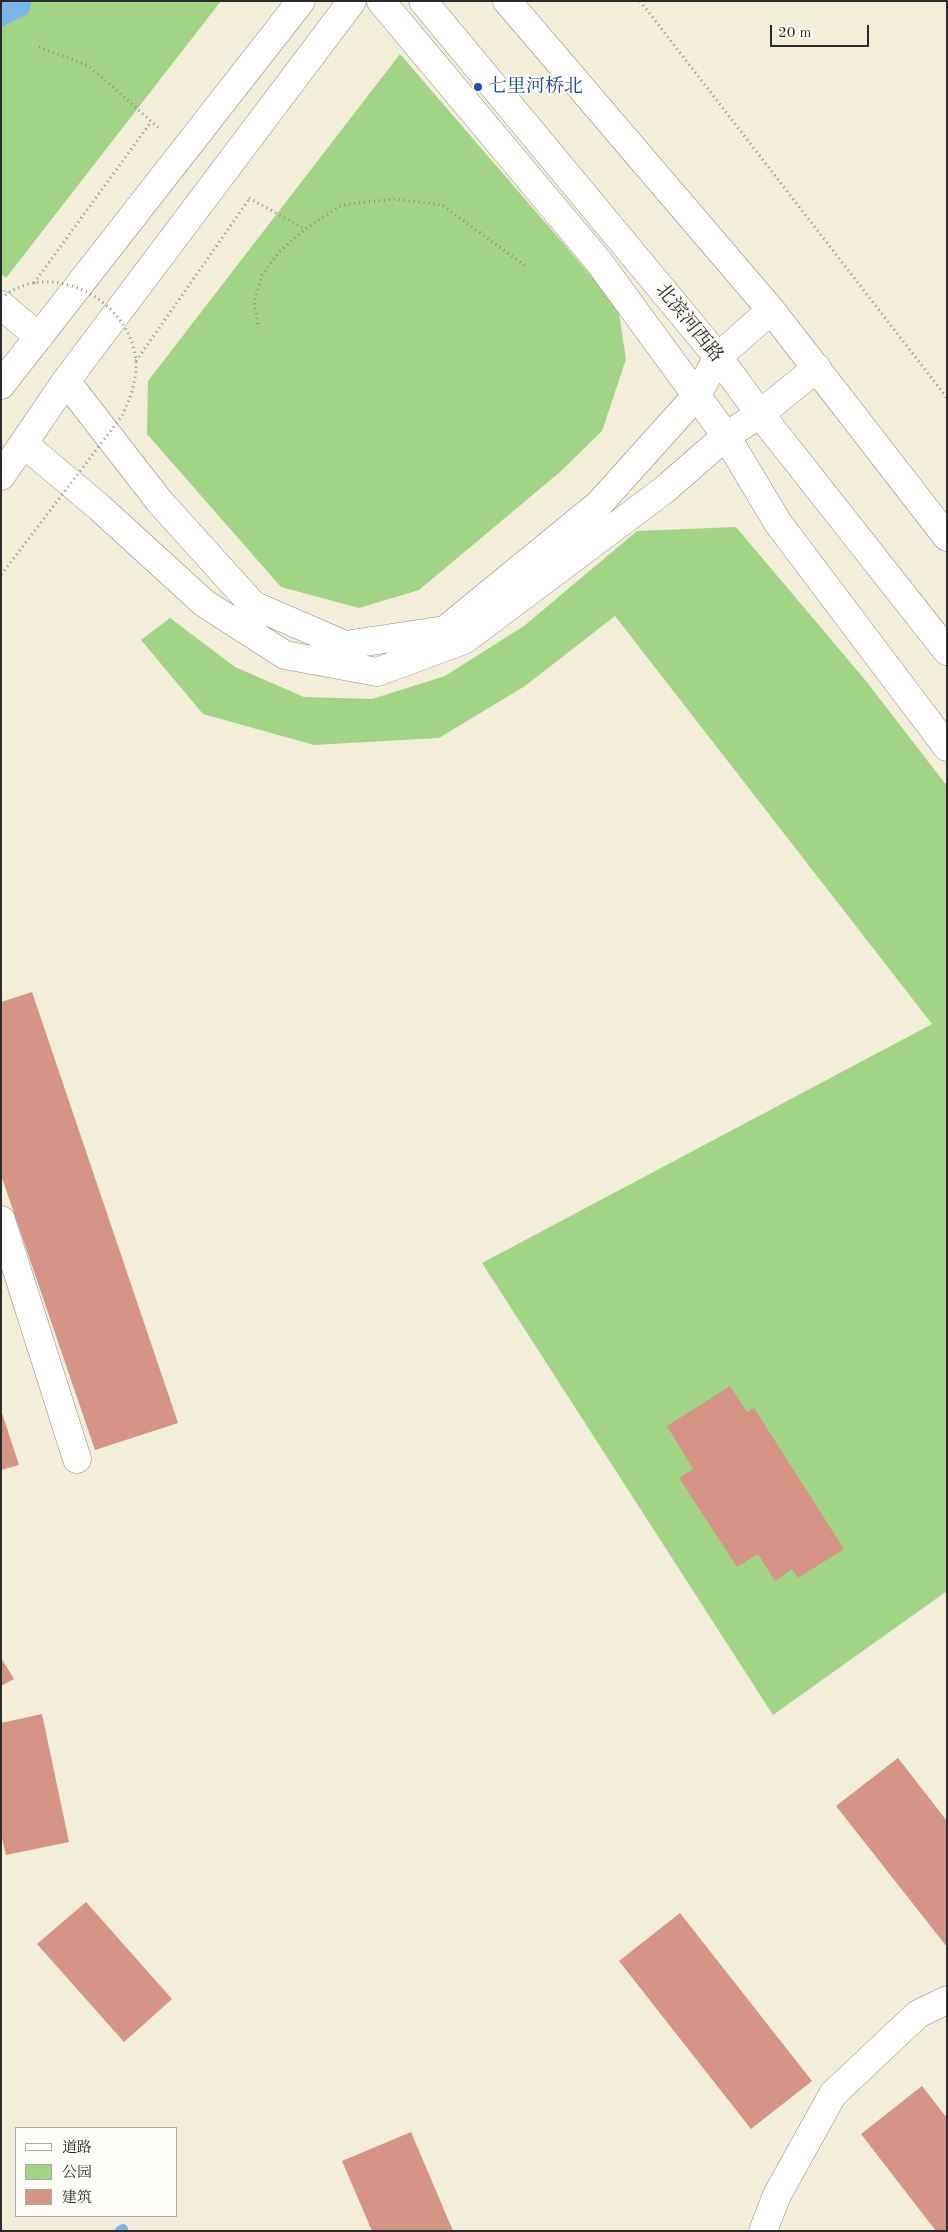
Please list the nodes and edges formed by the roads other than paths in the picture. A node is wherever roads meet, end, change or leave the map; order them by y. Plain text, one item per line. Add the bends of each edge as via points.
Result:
1 (352, 1) edge
2 (381, 1) edge
3 (423, 1) edge
4 (507, 1) edge
5 (301, 2) edge
6 (1, 305) edge
7 (771, 310) junction
8 (39, 337) junction
9 (718, 357) junction
10 (816, 368) junction
11 (4, 376) edge
12 (66, 382) junction
13 (697, 395) junction
14 (760, 414) junction
15 (726, 436) junction
16 (24, 444) junction
17 (1, 476) edge
18 (947, 537) edge
19 (947, 651) edge
20 (947, 747) edge
21 (1, 1220) edge
22 (77, 1459) dead end
23 (947, 2000) edge
24 (763, 2231) edge

1 - 12 main road
2 - 13 main road via 599,262
3 - 9 main road, 北滨河西路
4 - 7 main road
5 - 8 main road
6 - 8 main road
7 - 9 main road
7 - 10 main road
8 - 11 main road
9 - 13 main road
9 - 14 main road, 北滨河西路
10 - 14 main road
10 - 18 main road
12 - 13 main road via 160,502 253,605 345,645 445,630 599,504
12 - 16 main road
13 - 15 main road
14 - 15 main road
14 - 19 main road, 北滨河西路
15 - 16 main road via 664,490 464,640 377,672 285,655 212,608
15 - 20 main road via 778,523
16 - 17 main road
21 - 22 main road
23 - 24 main road via 918,2014 833,2094 777,2195

